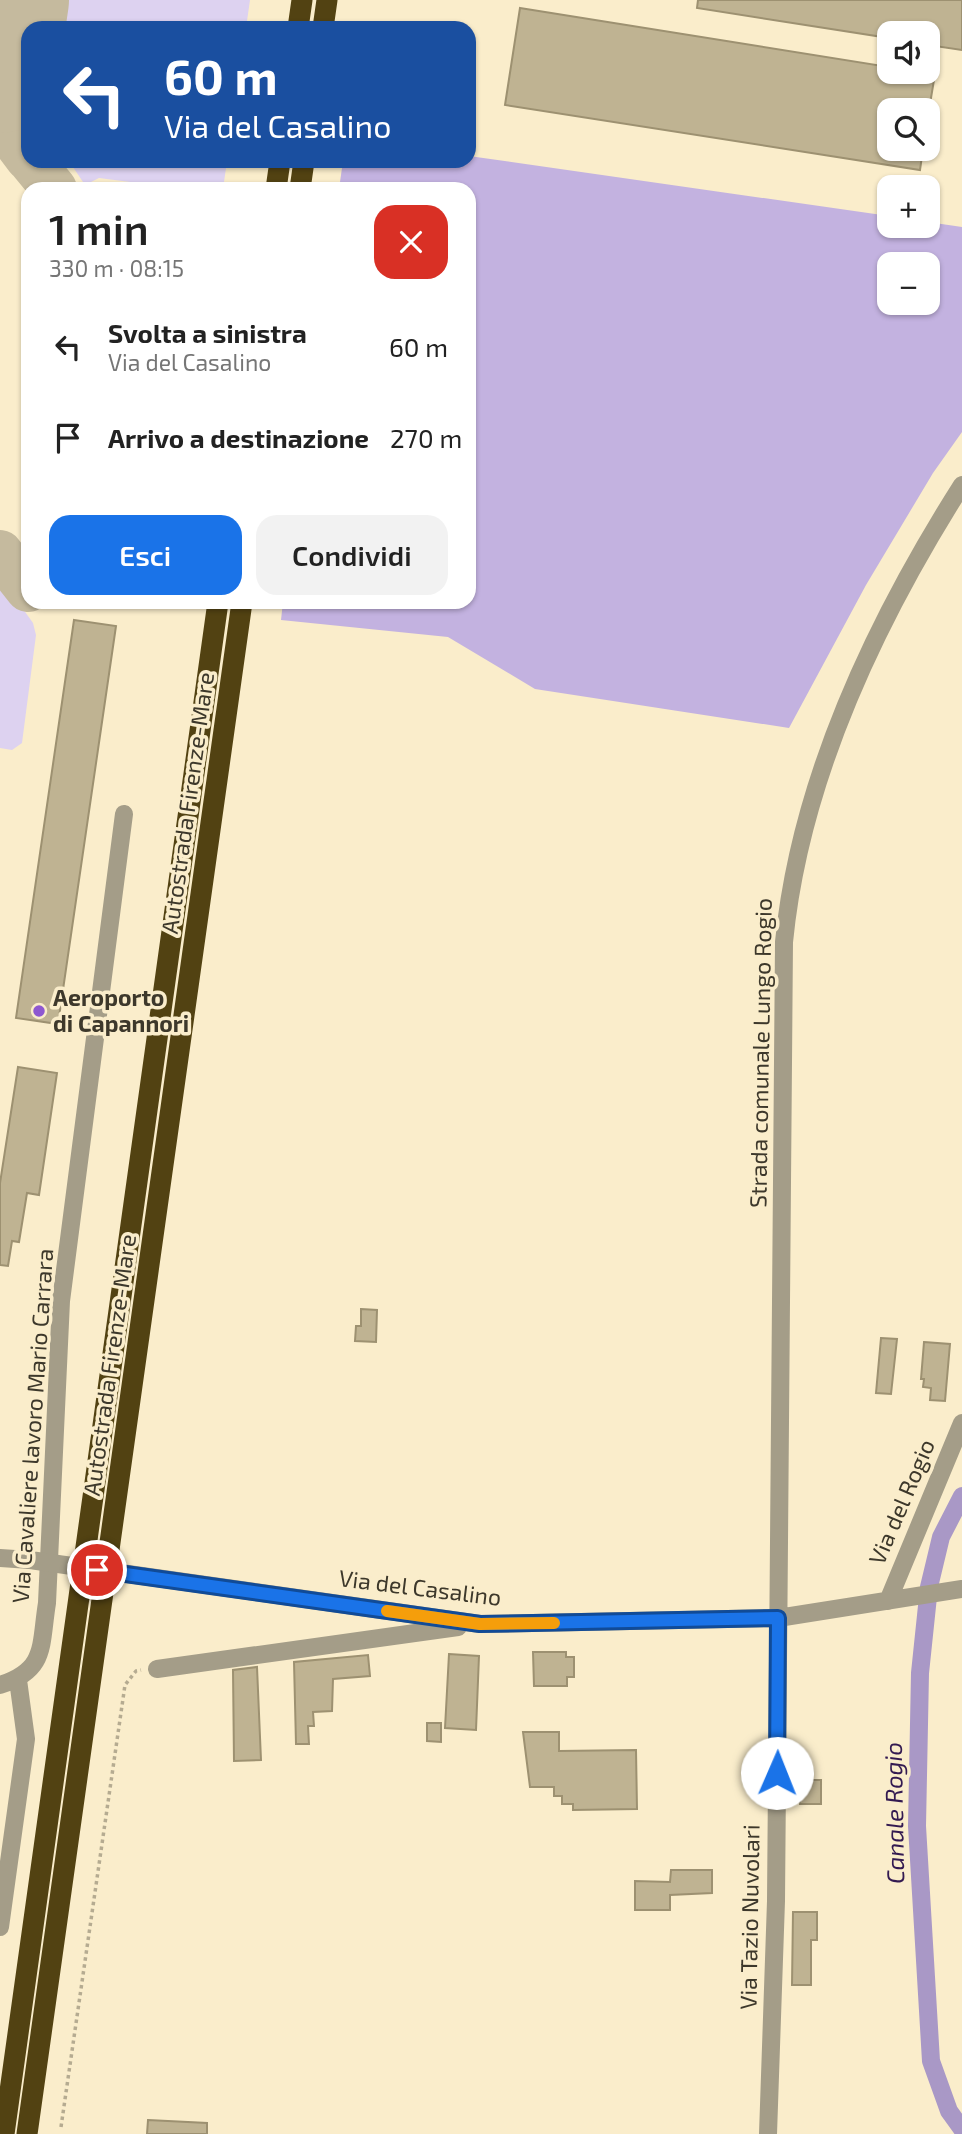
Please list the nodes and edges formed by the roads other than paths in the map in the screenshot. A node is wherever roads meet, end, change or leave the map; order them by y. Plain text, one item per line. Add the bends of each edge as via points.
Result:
1 (302, 0) edge
2 (327, 0) edge
3 (299, 21) edge
4 (324, 21) edge
5 (962, 485) edge
6 (217, 609) edge
7 (242, 609) edge
8 (124, 814) dead end
9 (962, 1423) edge
10 (0, 1558) edge
11 (962, 1589) edge
12 (888, 1601) junction
13 (778, 1618) junction
14 (480, 1624) junction
15 (157, 1669) road end
16 (18, 1680) junction
17 (0, 1685) edge
18 (0, 1927) edge
19 (4, 2134) edge
20 (27, 2134) edge
21 (768, 2134) edge

1 - 3 highway
2 - 4 highway
5 - 13 street, Strada comunale Lungo Rogio via 845,701 806,819 790,886 784,942
6 - 19 highway, Autostrada Firenze-Mare
7 - 20 highway, Autostrada Firenze-Mare
8 - 16 street, Via Cavaliere lavoro Mario Carrara via 61,1301 47,1603 37,1661
9 - 12 street, Via del Rogio
10 - 14 street, Via del Casalino, bridge
11 - 12 street, Via del Casalino
12 - 13 street, Via del Casalino
13 - 14 street, Via del Casalino
13 - 21 street, Via Tazio Nuvolari
14 - 15 street
16 - 17 street
16 - 18 street via 25,1752

